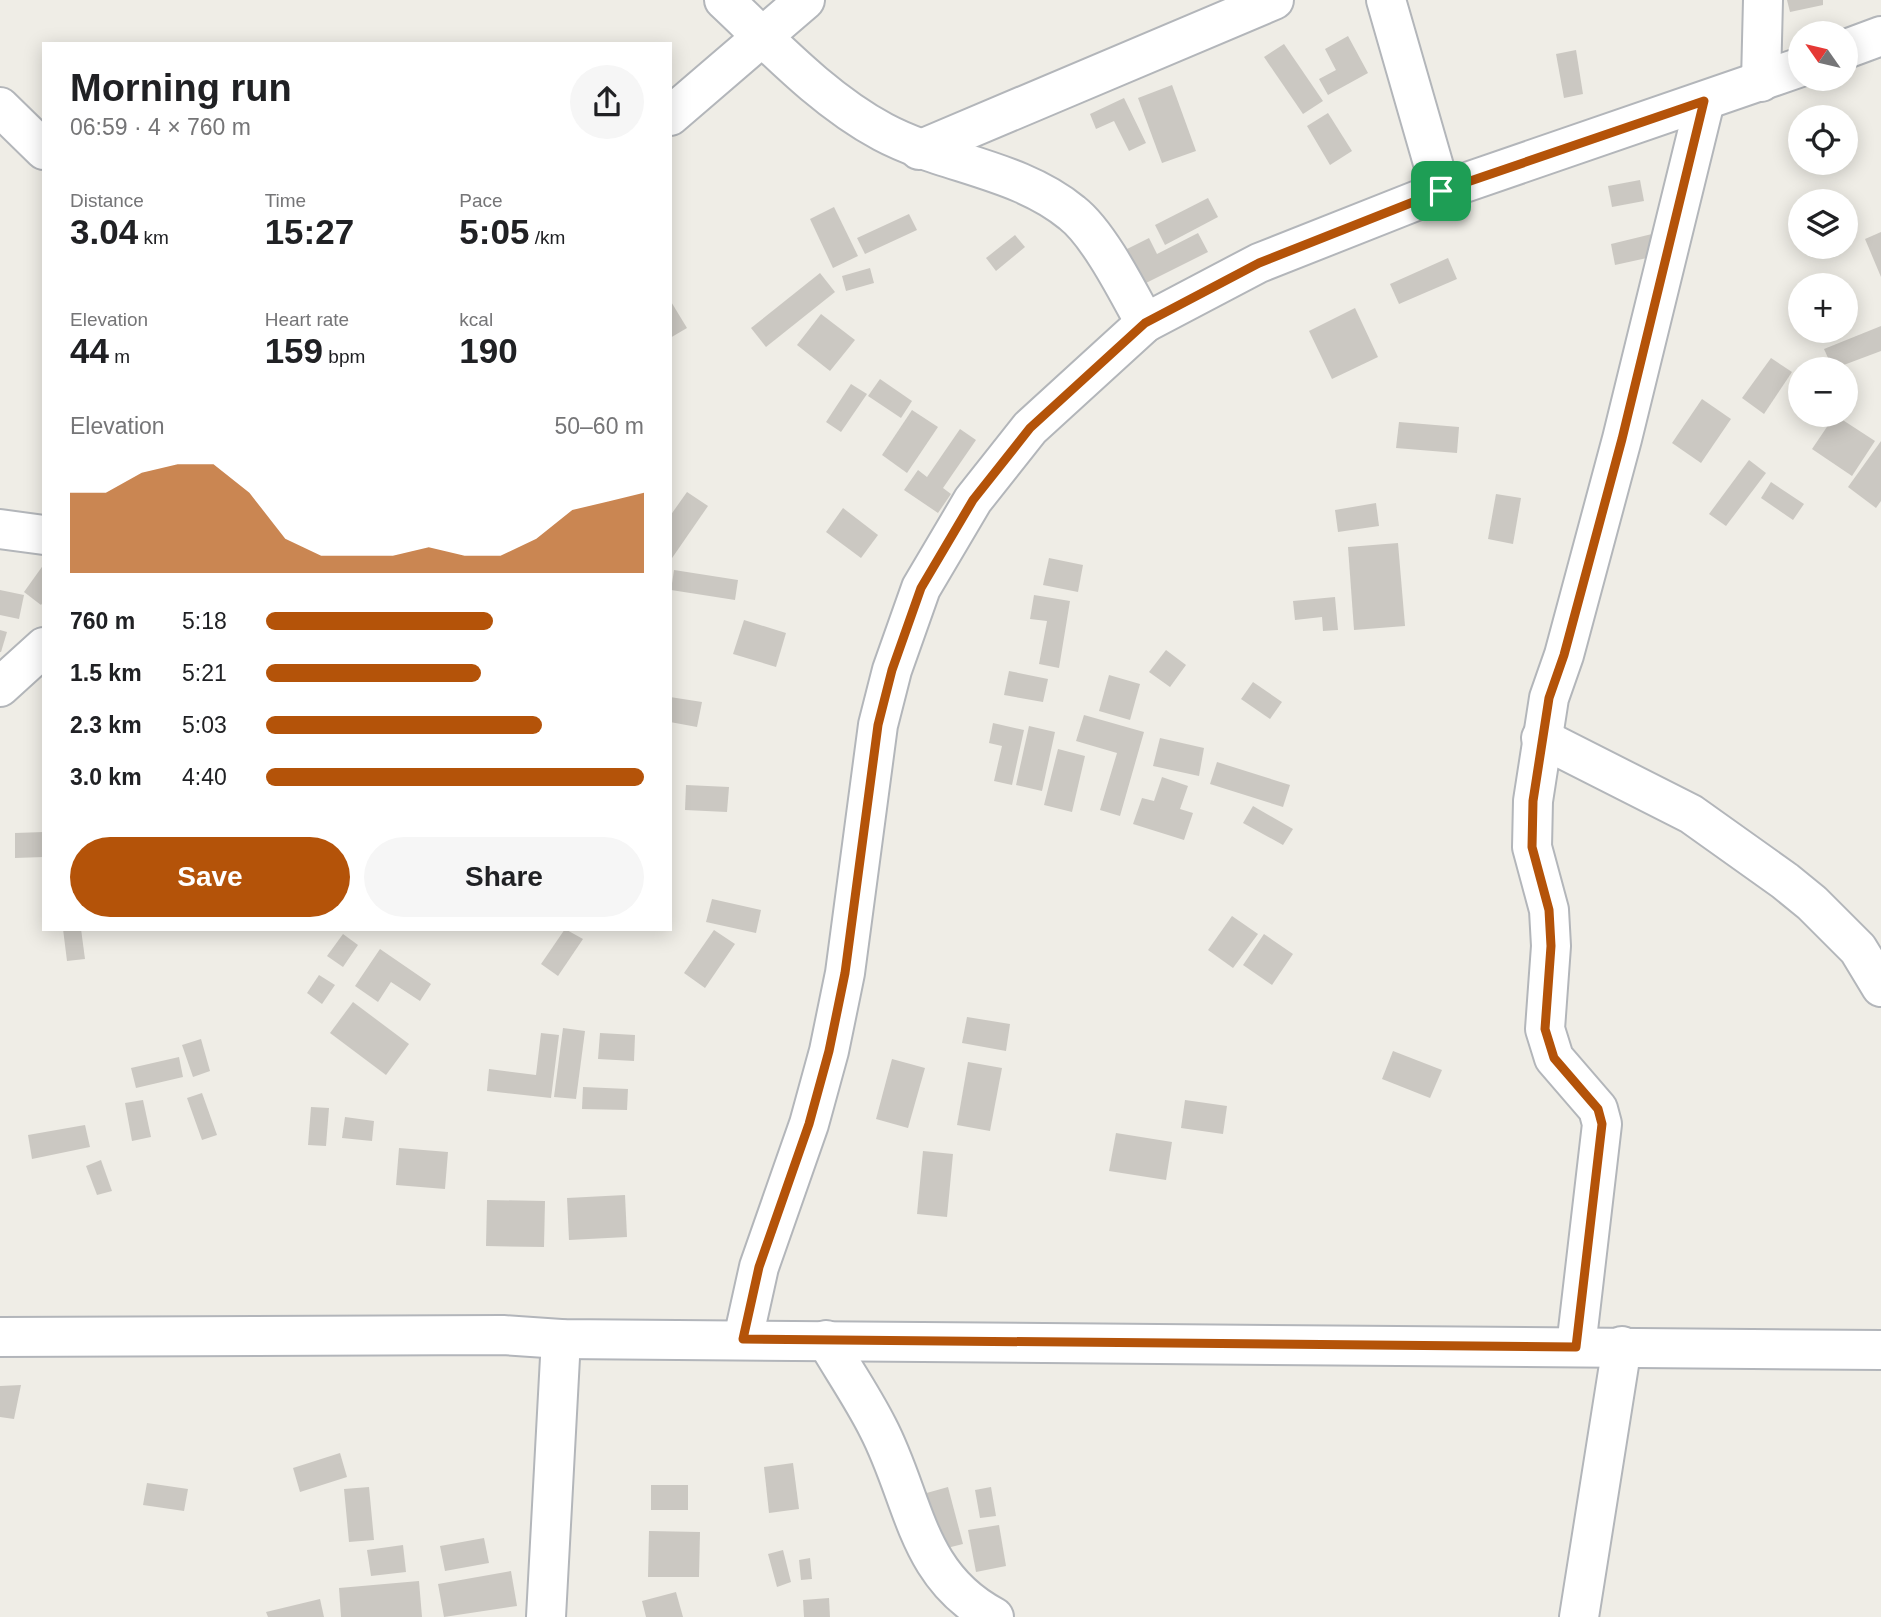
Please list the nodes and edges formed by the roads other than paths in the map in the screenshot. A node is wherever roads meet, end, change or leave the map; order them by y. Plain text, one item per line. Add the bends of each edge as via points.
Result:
1 (724, 0) edge
2 (805, 0) edge
3 (1274, 0) edge
4 (1386, 0) edge
5 (1763, 0) edge
6 (762, 36) junction
7 (1881, 36) edge
8 (1858, 45) edge
9 (1788, 71) edge
10 (1761, 82) junction
11 (1704, 101) junction
12 (0, 107) edge
13 (672, 114) edge
14 (42, 148) edge
15 (919, 150) junction
16 (1441, 191) junction
17 (1145, 323) junction
18 (0, 529) edge
19 (42, 535) edge
20 (42, 649) edge
21 (0, 687) edge
22 (1541, 738) junction
23 (1881, 987) edge
24 (0, 1337) edge
25 (561, 1339) junction
26 (743, 1339) junction
27 (826, 1340) junction
28 (1622, 1346) junction
29 (1576, 1347) junction
30 (1881, 1350) edge
31 (546, 1617) edge
32 (993, 1617) edge
33 (1579, 1617) edge

1 - 6 street
2 - 6 street
3 - 15 street
4 - 16 street
5 - 10 street
6 - 13 street
6 - 15 street via 831,97
7 - 8 street
9 - 10 street
10 - 11 street
11 - 16 street
11 - 22 street via 1642,362
12 - 14 street
15 - 17 street via 1014,181 1073,213
16 - 17 street via 1259,263
17 - 26 street via 1030,428 973,500 921,588 878,725 845,973 829,1051 759,1267
18 - 19 street
20 - 21 street
22 - 23 street via 1691,814 1785,881 1858,949
22 - 29 street via 1532,847 1549,910 1545,1029 1554,1058 1598,1109 1602,1124
24 - 25 street via 503,1335
25 - 26 street
25 - 31 street
26 - 27 street
27 - 29 street
27 - 32 street via 879,1430 925,1547 950,1586
28 - 29 street
28 - 30 street
28 - 33 street

